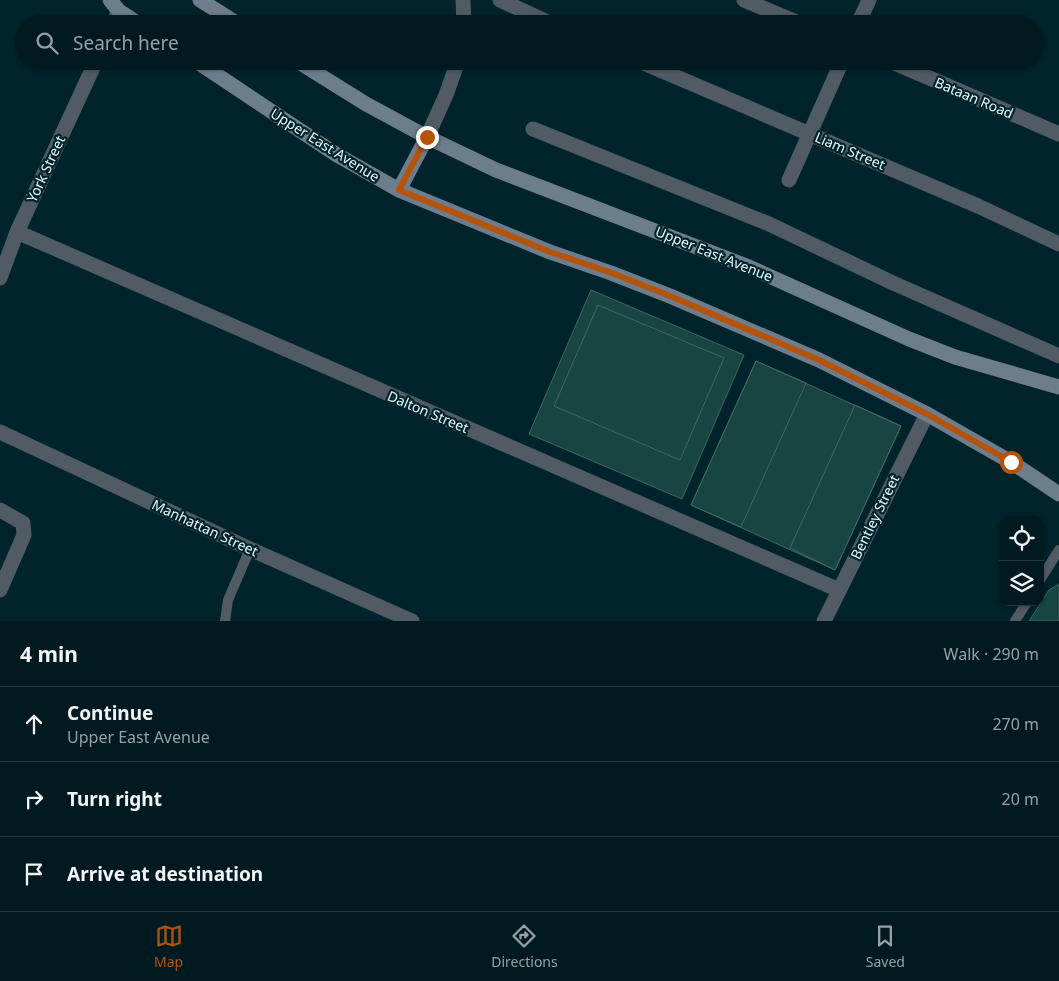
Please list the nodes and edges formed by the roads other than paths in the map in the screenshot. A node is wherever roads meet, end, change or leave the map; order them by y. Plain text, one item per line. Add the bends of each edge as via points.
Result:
1 (200, 0) edge
2 (462, 0) edge
3 (500, 0) edge
4 (744, 0) edge
5 (869, 0) edge
6 (224, 15) edge
7 (463, 15) edge
8 (532, 15) edge
9 (780, 15) edge
10 (862, 15) edge
11 (92, 70) edge
12 (209, 70) edge
13 (311, 70) edge
14 (455, 70) edge
15 (660, 70) edge
16 (838, 70) edge
17 (911, 70) edge
18 (533, 129) dead end
19 (810, 134) junction
20 (1059, 134) edge
21 (427, 137) junction
22 (789, 180) dead end
23 (399, 190) junction
24 (17, 232) junction
25 (1059, 244) edge
26 (0, 278) edge
27 (1059, 356) edge
28 (1059, 387) edge
29 (927, 414) junction
30 (0, 432) edge
31 (1059, 494) edge
32 (0, 510) edge
33 (250, 549) junction
34 (1059, 550) edge
35 (1044, 574) edge
36 (0, 590) edge
37 (839, 590) junction
38 (1024, 606) edge
39 (225, 621) edge
40 (412, 621) edge
41 (824, 621) edge
42 (1015, 621) edge

1 - 6 street
2 - 7 street
3 - 8 street
4 - 9 street
5 - 10 street
11 - 24 street, York Street
12 - 23 street, Upper East Avenue via 336,155
13 - 21 street, Upper East Avenue
14 - 21 street
15 - 19 street, Liam Street
16 - 19 street
17 - 20 street, Bataan Road
18 - 27 street via 768,224
19 - 22 street
19 - 25 street, Liam Street
21 - 23 street
21 - 28 street, Upper East Avenue via 558,195 748,266 909,339 956,357
23 - 29 street, Upper East Avenue via 541,249 670,296 819,360
24 - 26 street, York Street
24 - 37 street, Dalton Street
29 - 31 street, Upper East Avenue
29 - 37 street, Bentley Street
30 - 33 street, Manhattan Street
32 - 36 street via 25,527
33 - 39 lane via 228,600
33 - 40 street, Manhattan Street
34 - 35 lane
37 - 41 street, Bentley Street
38 - 42 lane

